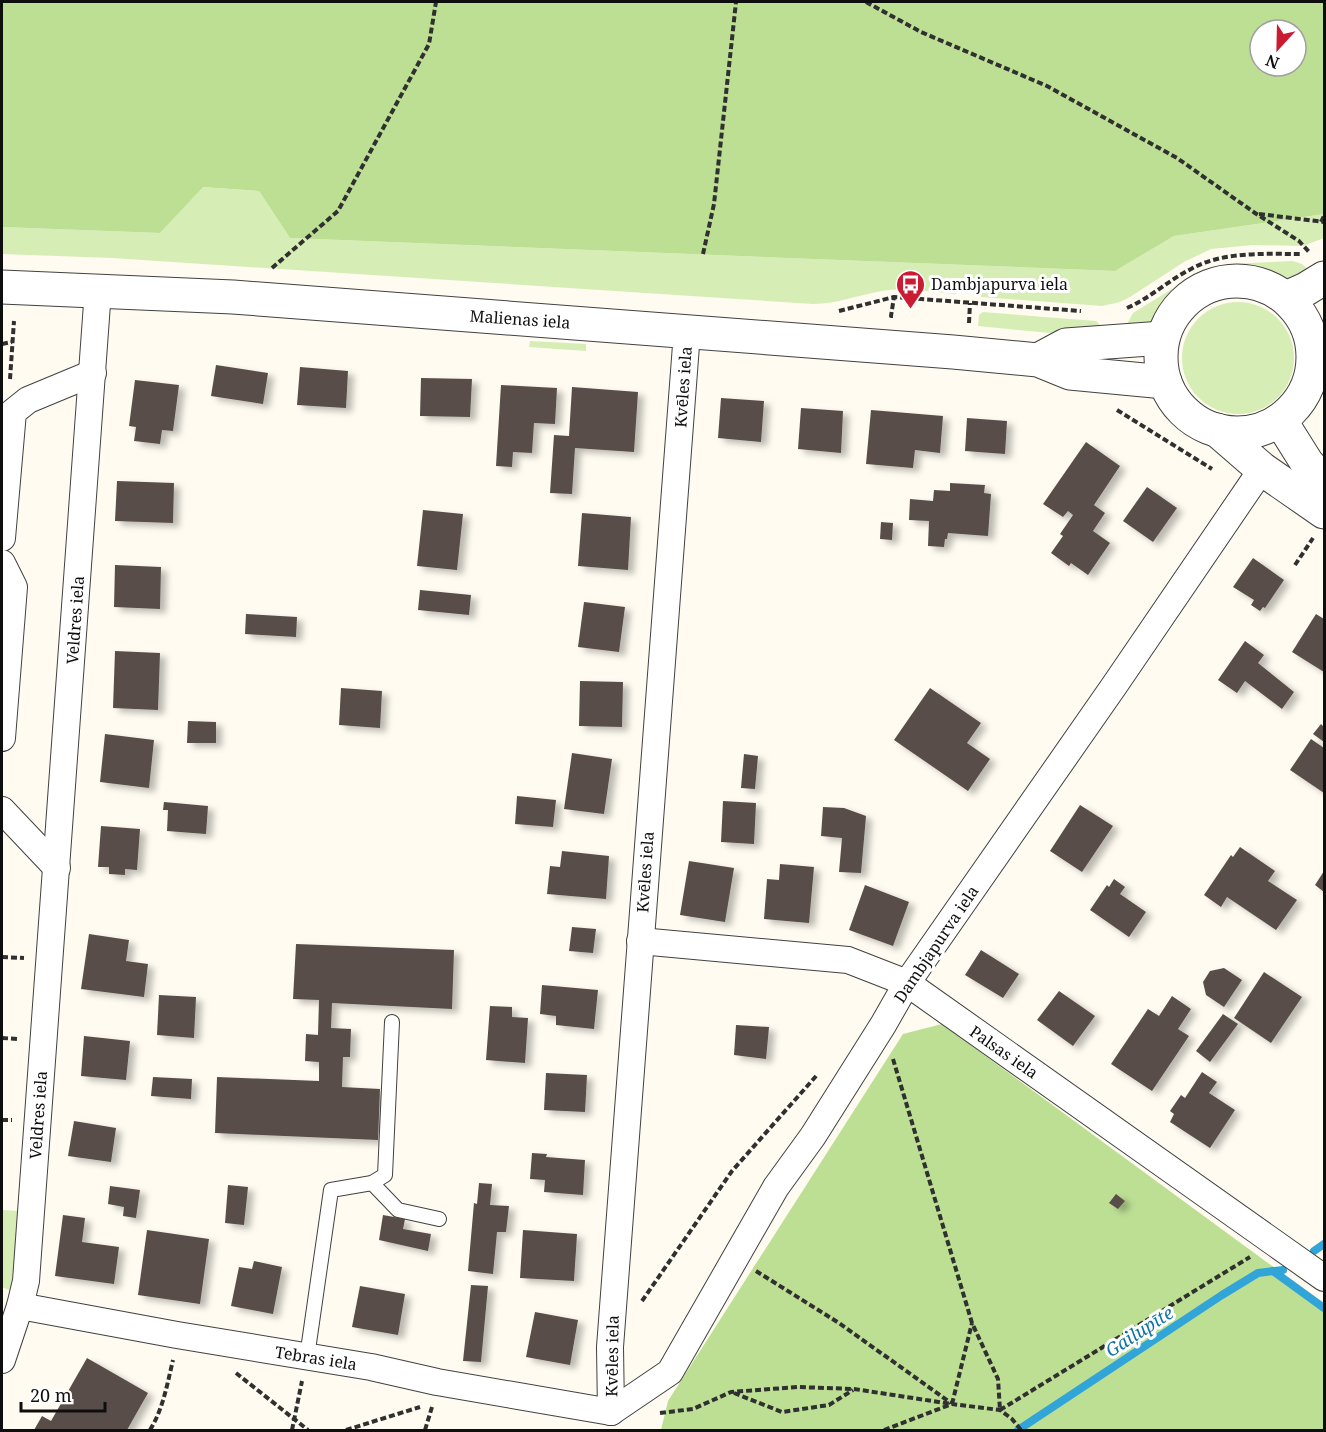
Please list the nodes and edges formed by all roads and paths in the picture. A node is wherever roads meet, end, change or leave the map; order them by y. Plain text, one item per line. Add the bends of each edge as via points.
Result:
1 (436, 2) edge
2 (736, 2) edge
3 (866, 2) edge
4 (1255, 213) junction
5 (1324, 216) edge
6 (1323, 222) edge
7 (703, 254) dead end
8 (1318, 261) edge
9 (2, 287) edge
10 (98, 290) junction
11 (232, 297) junction
12 (894, 297) junction
13 (1286, 298) junction
14 (970, 303) junction
15 (833, 311) dead end
16 (1086, 311) dead end
17 (1121, 311) dead end
18 (902, 317) dead end
19 (14, 321) dead end
20 (958, 322) dead end
21 (687, 332) junction
22 (1318, 334) edge
23 (1163, 338) junction
24 (12, 342) junction
25 (2, 344) edge
26 (1038, 360) junction
27 (93, 373) junction
28 (1165, 382) junction
29 (1114, 409) dead end
30 (13, 412) junction
31 (1280, 420) junction
32 (1217, 430) junction
33 (1324, 482) edge
34 (1248, 490) junction
35 (1321, 523) edge
36 (2, 538) edge
37 (2, 563) edge
38 (1295, 565) dead end
39 (2, 738) edge
40 (2, 810) edge
41 (57, 868) junction
42 (640, 941) junction
43 (907, 983) junction
44 (392, 1022) dead end
45 (883, 1025) junction
46 (820, 1071) dead end
47 (372, 1184) junction
48 (439, 1219) dead end
49 (1273, 1243) junction
50 (736, 1259) junction
51 (1324, 1278) edge
52 (20, 1306) junction
53 (637, 1308) dead end
54 (972, 1323) junction
55 (177, 1335) junction
56 (4, 1344) edge
57 (308, 1358) junction
58 (234, 1372) dead end
59 (854, 1389) junction
60 (731, 1392) junction
61 (432, 1403) dead end
62 (952, 1404) junction
63 (1000, 1410) junction
64 (610, 1412) junction
65 (295, 1420) junction
66 (150, 1431) edge
67 (292, 1431) edge
68 (308, 1431) edge
69 (346, 1431) edge
70 (884, 1431) edge
71 (1021, 1431) edge

1 - 11 path via 429,44 339,211
2 - 7 path via 714,204
3 - 4 path via 921,32 1057,92 1177,158
4 - 6 path
4 - 8 path via 1299,241
5 - 6 path
8 - 13 street via 1306,290
8 - 17 path via 1223,257 1210,260
9 - 10 street, Malienas iela
10 - 11 street, Malienas iela
10 - 27 street, Veldres iela
11 - 21 street, Malienas iela
12 - 14 path
12 - 15 path
12 - 18 path via 891,316
13 - 22 street
13 - 23 street via 1256,283 1230,281 1205,287 1178,308
14 - 16 path
14 - 20 path via 969,323
19 - 24 path
21 - 26 street, Malienas iela
21 - 42 street, Kvēles iela
22 - 31 street via 1308,384 1292,410
23 - 26 street via 1066,345
23 - 28 street via 1161,361
24 - 25 path
24 - 30 path via 8,398
26 - 28 street, Malienas iela via 1070,373
27 - 30 street via 28,400
27 - 41 street, Veldres iela
28 - 32 street via 1185,413
29 - 34 path
30 - 36 street
31 - 32 street via 1239,433
31 - 33 street
32 - 34 street
34 - 35 street
34 - 43 street, Dambjapurva iela
35 - 38 path
37 - 39 street via 14,587
40 - 41 street
41 - 52 street, Veldres iela via 26,1281
42 - 43 street, Palsas iela via 848,960
42 - 64 street, Kvēles iela via 610,1347
43 - 45 street, Dambjapurva iela
43 - 49 street, Palsas iela
44 - 47 lane via 385,1175
45 - 50 street, Dambjapurva iela via 776,1187
45 - 54 path
46 - 53 path via 732,1171
47 - 48 lane via 398,1210
47 - 57 lane via 331,1190
49 - 51 street, Palsas iela
49 - 63 path
50 - 62 path via 839,1323
50 - 64 street, Dambjapurva iela via 670,1372
52 - 55 street, Tebras iela
52 - 56 street, Veldres iela
54 - 62 path
54 - 63 path via 998,1379
55 - 57 street, Tebras iela
55 - 66 path via 166,1392
57 - 64 street, Tebras iela
57 - 65 path
58 - 65 path
59 - 60 path via 798,1387
59 - 60 path via 829,1405 782,1412
59 - 62 path
60 - 64 path via 693,1409
61 - 69 path
62 - 63 path
62 - 70 path
63 - 71 path
65 - 67 path
65 - 68 path

